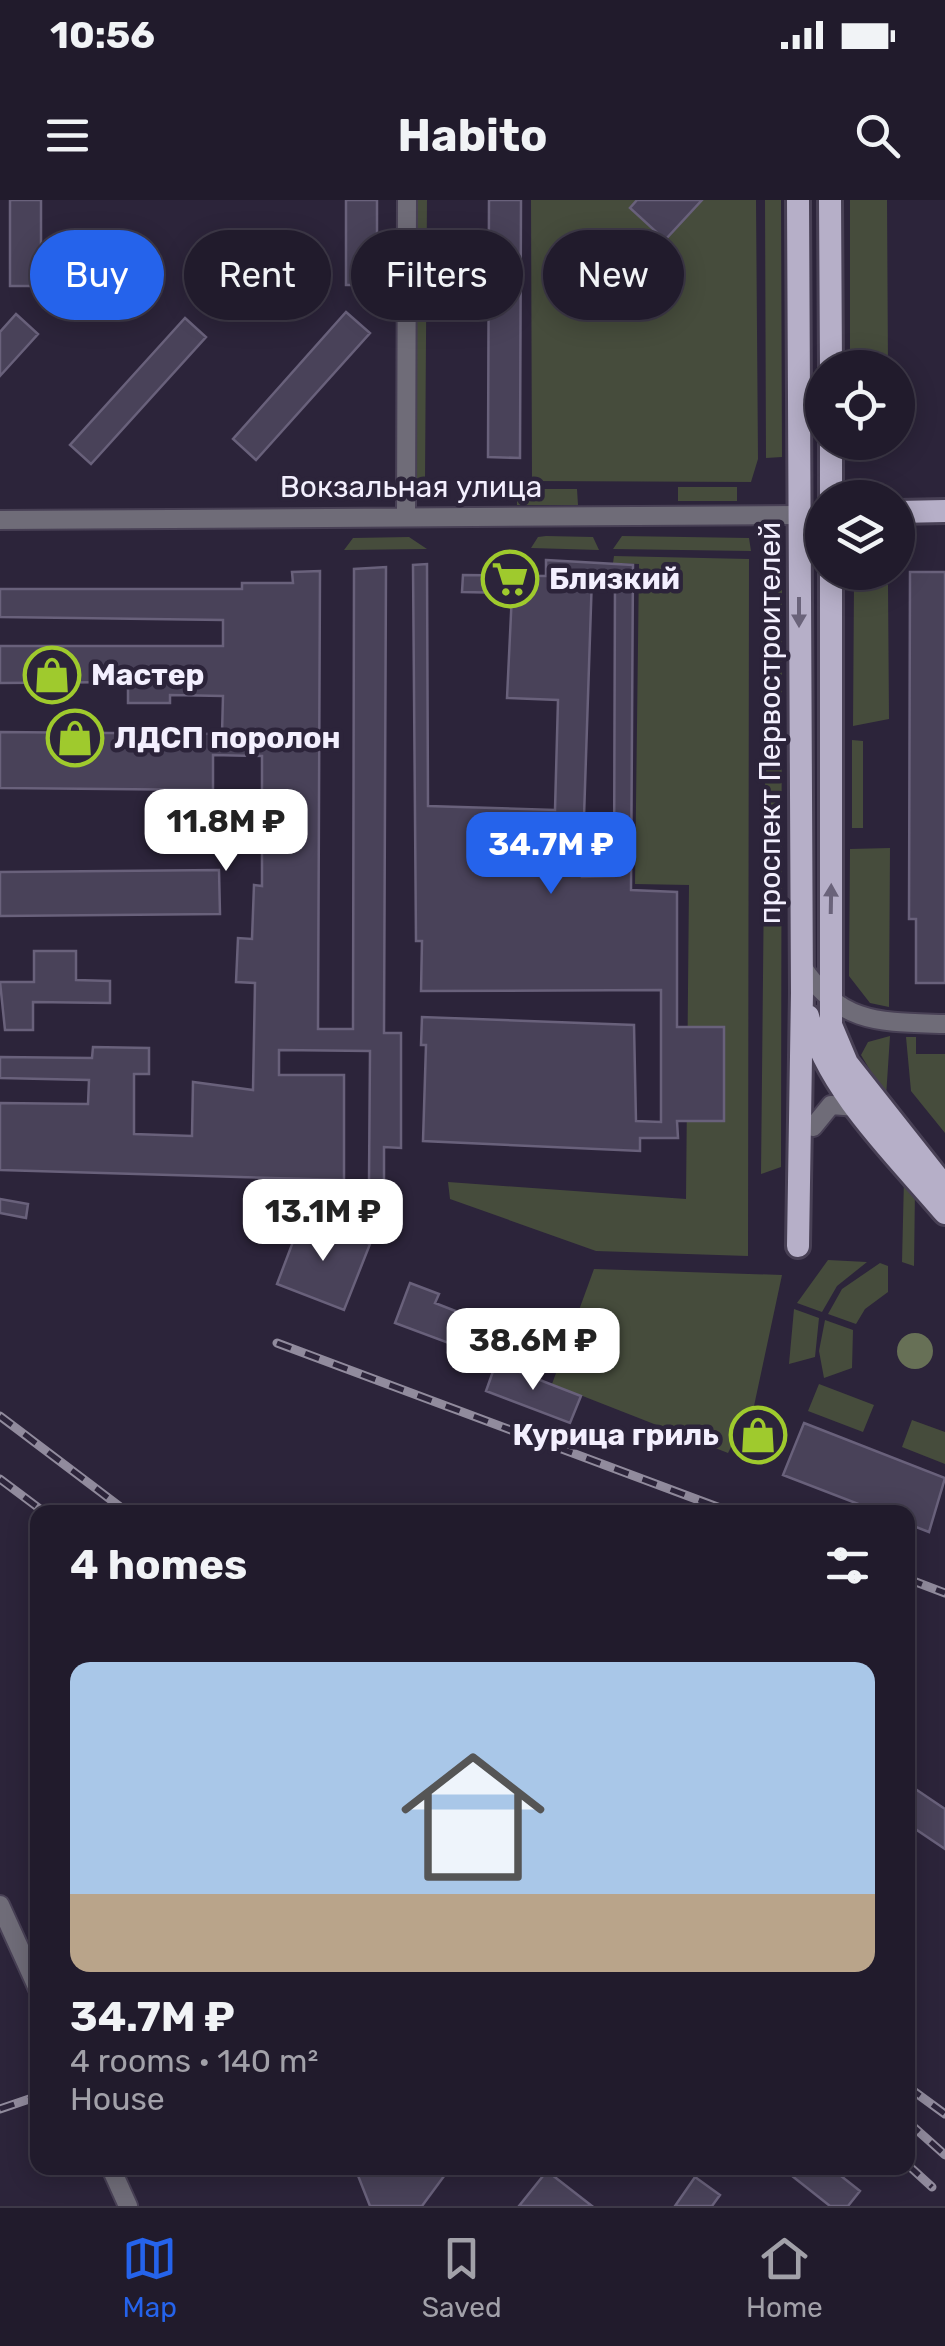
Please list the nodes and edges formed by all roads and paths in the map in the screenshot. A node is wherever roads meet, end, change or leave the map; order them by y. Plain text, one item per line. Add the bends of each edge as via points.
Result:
1 (406, 200) edge
2 (798, 200) edge
3 (830, 200) edge
4 (831, 350) edge
5 (810, 480) edge
6 (945, 511) edge
7 (915, 512) edge
8 (805, 514) edge
9 (406, 518) junction
10 (0, 520) edge
11 (809, 590) edge
12 (831, 590) edge
13 (802, 966) junction
14 (802, 993) junction
15 (830, 996) junction
16 (872, 1022) junction
17 (945, 1024) edge
18 (826, 1041) junction
19 (822, 1072) junction
20 (864, 1101) junction
21 (806, 1121) junction
22 (943, 1199) edge
23 (804, 1246) dead end
24 (0, 1905) edge
25 (30, 1971) edge
26 (114, 2175) edge
27 (125, 2199) edge

1 - 9 street
2 - 5 main road, проспект Первостроителей
3 - 4 main road
6 - 7 main road
8 - 9 street, Вокзальная улица
9 - 10 street, Вокзальная улица
11 -> 13 main road, проспект Первостроителей
15 -> 12 main road, проспект Первостроителей
13 - 14 main road, проспект Первостроителей
13 - 15 street
14 - 18 main road
14 - 21 main road, проспект Первостроителей
15 - 16 street
15 - 18 main road, проспект Первостроителей
16 - 17 street
16 - 18 street
18 - 19 main road
18 - 20 main road
19 - 20 main road
19 - 21 main road
20 - 21 street via 831,1106
20 - 22 main road
21 - 23 main road, проспект Первостроителей
24 - 25 street
26 - 27 street

